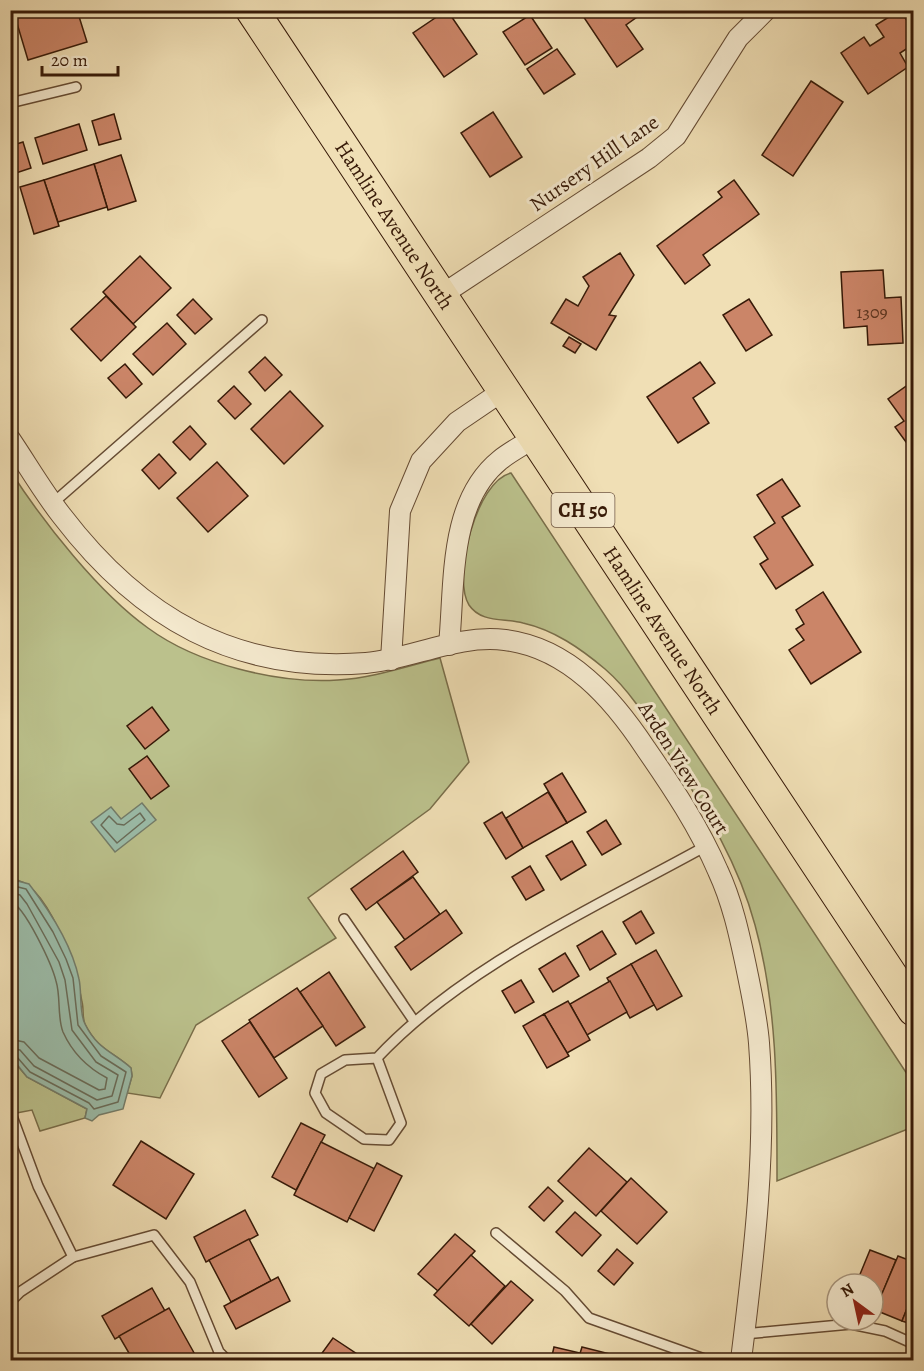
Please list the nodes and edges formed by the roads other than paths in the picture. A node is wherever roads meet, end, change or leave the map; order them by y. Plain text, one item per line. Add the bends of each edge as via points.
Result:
1 (252, 10) edge
2 (766, 10) edge
3 (76, 87) dead end
4 (10, 103) edge
5 (440, 296) junction
6 (262, 320) dead end
7 (504, 390) junction
8 (535, 437) junction
9 (10, 439) edge
10 (53, 503) junction
11 (449, 645) junction
12 (392, 660) junction
13 (706, 846) junction
14 (344, 919) dead end
15 (914, 1010) edge
16 (414, 1021) junction
17 (377, 1058) junction
18 (12, 1116) edge
19 (496, 1233) dead end
20 (73, 1257) junction
21 (10, 1302) edge
22 (744, 1335) junction
23 (914, 1344) edge
24 (227, 1360) edge
25 (707, 1360) edge
26 (741, 1360) edge

1 - 5 main road, Hamline Avenue North / CH 50
2 - 5 street, Nursery Hill Lane via 738,38 676,136 649,158
3 - 4 lane
5 - 7 main road, Hamline Avenue North / CH 50
6 - 10 lane
7 - 8 main road, Hamline Avenue North / CH 50
7 - 12 street via 457,422 421,461 400,511
8 - 11 street via 499,460 474,491 460,527
8 - 15 main road, Hamline Avenue North / CH 50
9 - 10 street, Arden View Court
10 - 12 street, Arden View Court via 124,584 191,632 263,657 313,663
11 - 12 street, Arden View Court
11 - 13 street, Arden View Court via 505,640 536,648 575,669 601,689 677,794
13 - 16 lane via 527,945 442,998
13 - 22 street, Arden View Court via 737,925 759,1040 759,1179
14 - 16 lane
16 - 17 lane
17 - 17 lane via 401,1123 389,1140 364,1139 326,1113 315,1093 321,1074 345,1060
18 - 20 lane via 38,1186
19 - 25 lane via 565,1291 589,1318
20 - 21 lane
20 - 24 lane via 154,1235 190,1281 219,1352
22 - 23 lane via 851,1324 885,1331
22 - 26 street, Arden View Court

